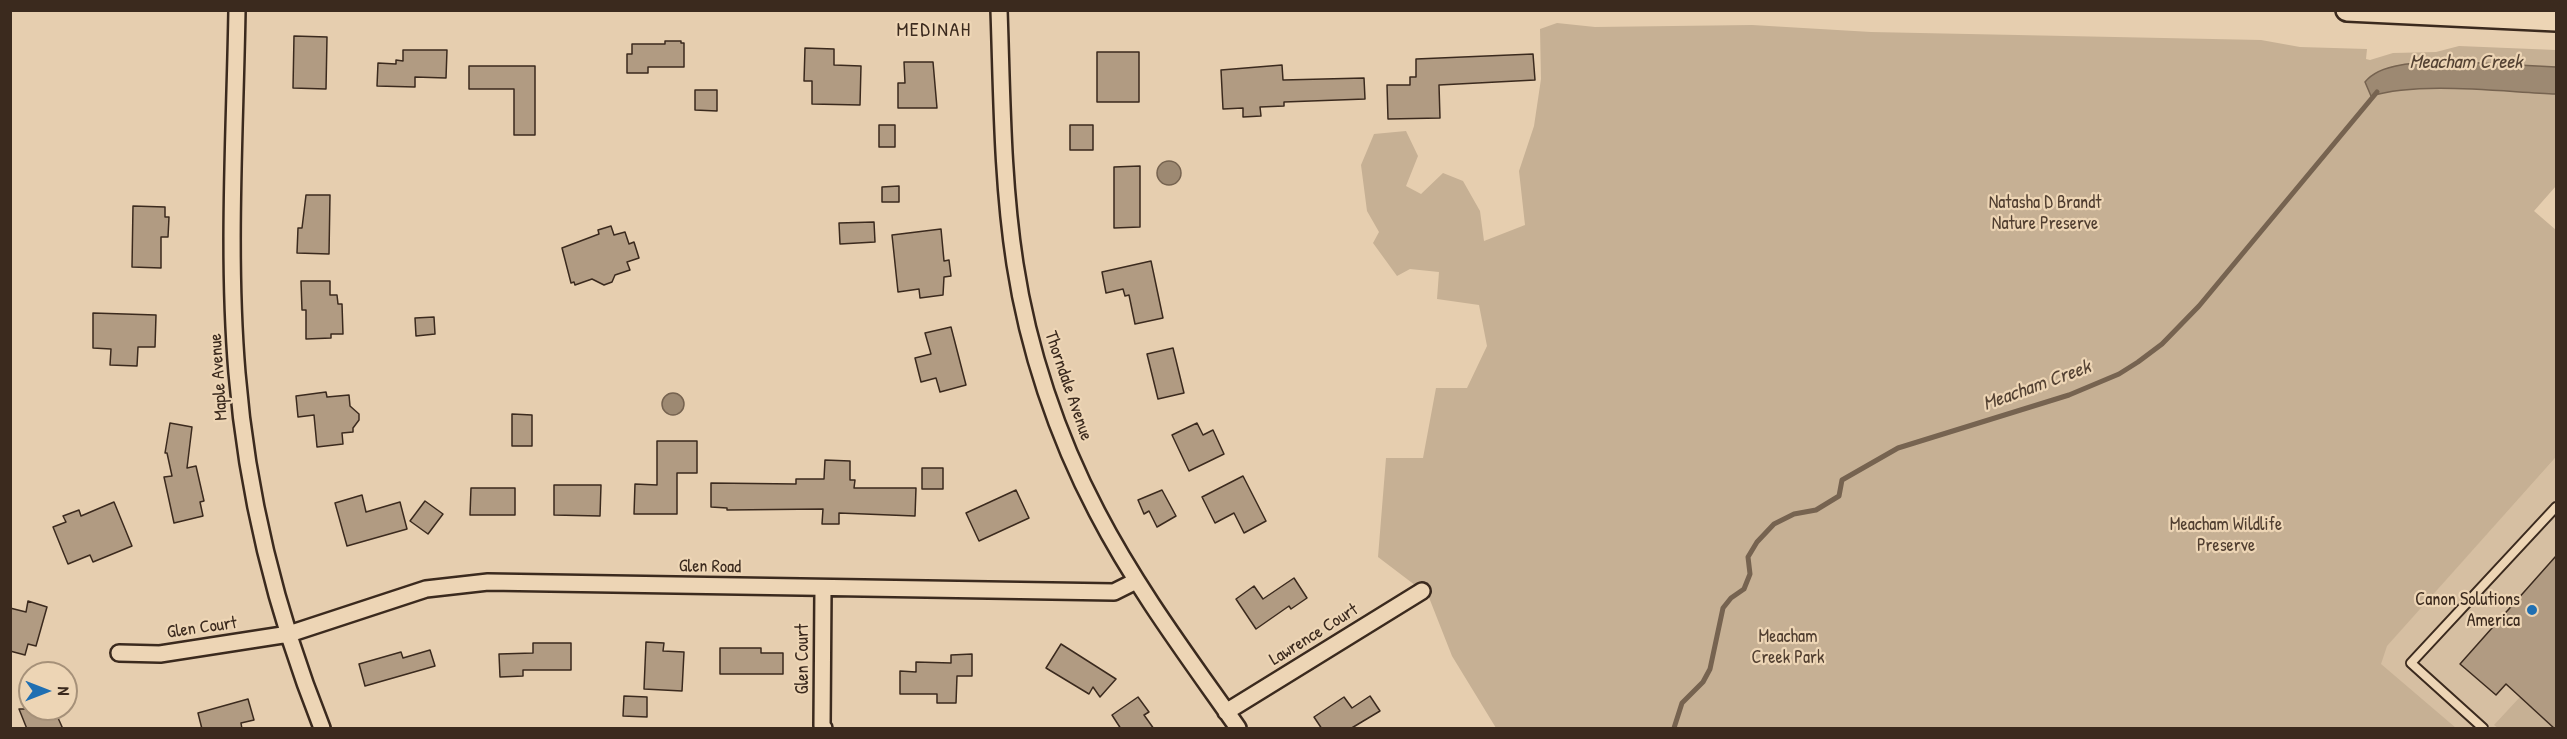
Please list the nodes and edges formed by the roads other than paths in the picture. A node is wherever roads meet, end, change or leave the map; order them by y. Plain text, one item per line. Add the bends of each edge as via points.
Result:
1 (237, 10) edge
2 (999, 10) edge
3 (2347, 10) edge
4 (2556, 20) edge
5 (2556, 507) edge
6 (1136, 581) junction
7 (823, 588) junction
8 (1422, 591) dead end
9 (289, 634) junction
10 (119, 653) dead end
11 (1226, 712) junction
12 (322, 729) edge
13 (824, 729) edge
14 (1238, 729) edge
15 (2483, 729) edge

1 - 9 street, Maple Avenue via 233,274 237,372 253,496
2 - 6 street, Thorndale Avenue via 1005,180 1015,264 1030,332 1050,404 1079,475
3 - 4 main road
5 - 15 lane via 2411,663
6 - 7 street, Glen Road via 1114,592
6 - 11 street, Thorndale Avenue
7 - 9 street, Glen Road via 488,582 426,589
7 - 13 street, Glen Court
8 - 11 street, Lawrence Court
9 - 10 street, Glen Court via 160,654
9 - 12 street, Maple Avenue
11 - 14 street, Thorndale Avenue

